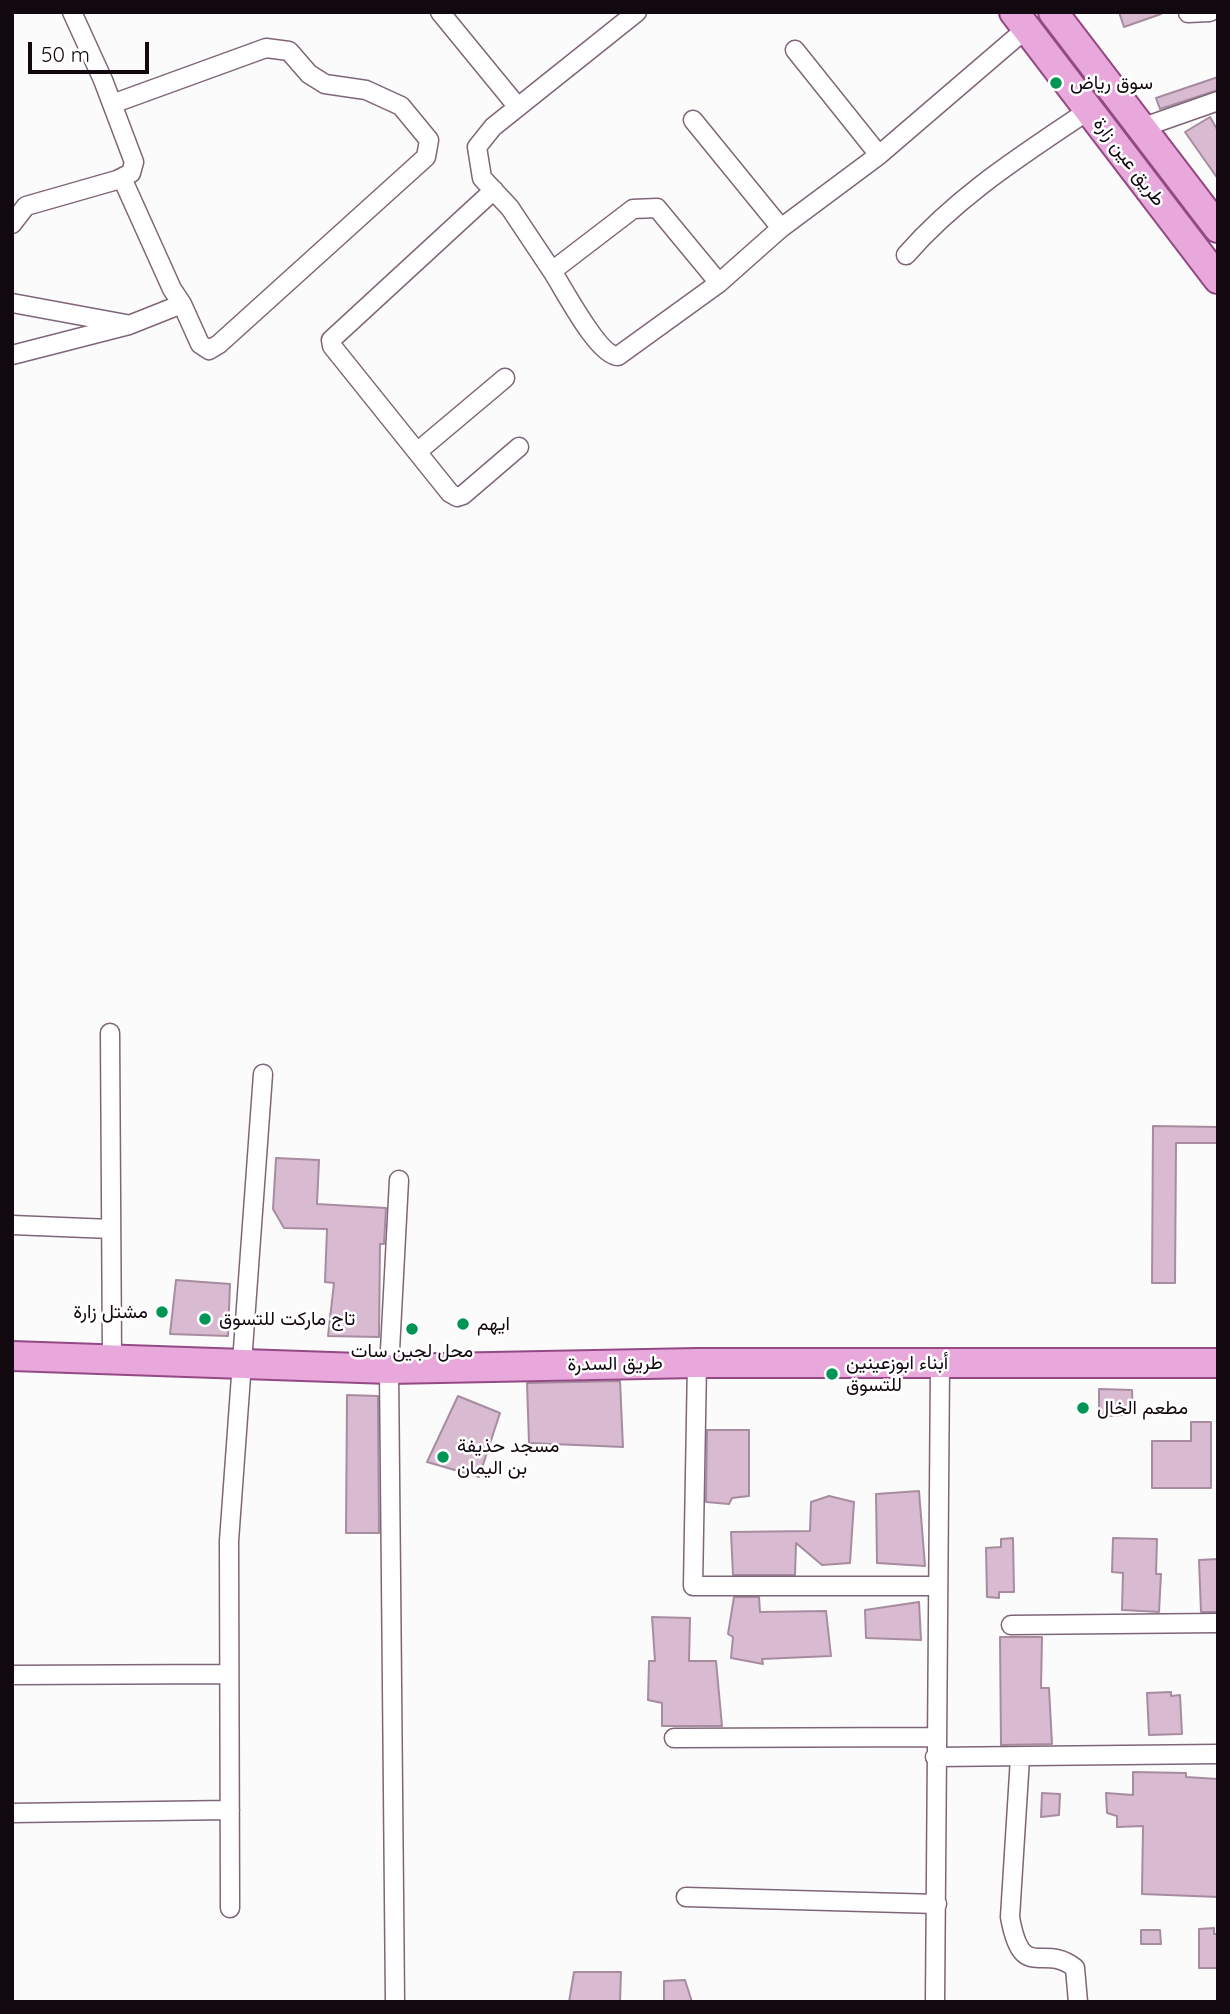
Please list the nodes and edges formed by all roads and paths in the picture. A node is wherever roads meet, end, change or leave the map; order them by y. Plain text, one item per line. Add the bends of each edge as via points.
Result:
1 (72, 12) edge
2 (440, 12) edge
3 (637, 12) edge
4 (1053, 12) edge
5 (1210, 12) edge
6 (1188, 13) edge
7 (1020, 20) edge
8 (795, 50) dead end
9 (1218, 101) edge
10 (112, 104) junction
11 (517, 106) junction
12 (1089, 110) junction
13 (694, 120) dead end
14 (1141, 128) junction
15 (879, 155) junction
16 (122, 178) junction
17 (494, 190) junction
18 (12, 224) edge
19 (1218, 228) edge
20 (781, 229) junction
21 (906, 255) dead end
22 (552, 271) junction
23 (1218, 279) edge
24 (719, 283) junction
25 (12, 303) edge
26 (182, 304) junction
27 (129, 325) junction
28 (12, 355) edge
29 (505, 378) dead end
30 (519, 447) dead end
31 (417, 452) junction
32 (110, 1033) dead end
33 (262, 1074) dead end
34 (399, 1180) dead end
35 (12, 1226) edge
36 (111, 1229) junction
37 (12, 1356) edge
38 (112, 1358) junction
39 (697, 1363) junction
40 (1218, 1363) edge
41 (242, 1364) junction
42 (940, 1364) junction
43 (389, 1368) junction
44 (937, 1586) junction
45 (1218, 1623) edge
46 (1011, 1625) dead end
47 (229, 1674) junction
48 (12, 1675) edge
49 (935, 1737) junction
50 (674, 1738) dead end
51 (1218, 1754) edge
52 (935, 1757) junction
53 (1020, 1758) junction
54 (230, 1810) junction
55 (12, 1813) edge
56 (687, 1897) dead end
57 (937, 1904) junction
58 (230, 1908) dead end
59 (395, 2002) edge
60 (935, 2002) edge
61 (1078, 2002) edge

1 - 10 street
2 - 11 street
3 - 11 street
4 - 14 main road, طريق عين زارة
5 - 6 street
7 - 12 main road, طريق عين زارة
7 - 15 street
8 - 15 street
9 - 14 street
10 - 16 street via 134,162 131,173
10 - 26 street via 266,48 289,51 325,84 366,90 401,106 429,140 426,157 219,344 209,350 200,344
11 - 17 street via 477,147 482,178
12 - 21 street via 952,208
12 - 23 main road, طريق عين زارة
13 - 20 street
14 - 19 main road, طريق عين زارة
15 - 20 street
16 - 18 street via 26,205
16 - 26 street
17 - 22 street
17 - 31 street via 331,340
20 - 24 street
22 - 24 street via 633,209 647,206 657,208
22 - 24 street via 595,338 613,356 629,350
25 - 27 street
26 - 27 street
27 - 28 street
29 - 31 street
30 - 31 street via 457,497
32 - 36 street
33 - 41 street
34 - 43 street
35 - 36 street
36 - 38 street
37 - 38 main road, طريق السدرة
38 - 41 main road, طريق السدرة
39 - 42 main road, طريق السدرة
39 - 43 main road, طريق السدرة
39 - 44 street via 693,1586
40 - 42 main road, طريق السدرة
41 - 43 main road, طريق السدرة
41 - 47 street via 229,1541
42 - 44 street
43 - 59 street
44 - 49 street
45 - 46 street
47 - 48 street
47 - 54 street
49 - 50 street
49 - 52 street
51 - 53 street
52 - 53 street
52 - 57 street
53 - 61 street via 1010,1917 1014,1940 1031,1958 1068,1962 1075,1968
54 - 55 street
54 - 58 street
56 - 57 street
57 - 60 street

